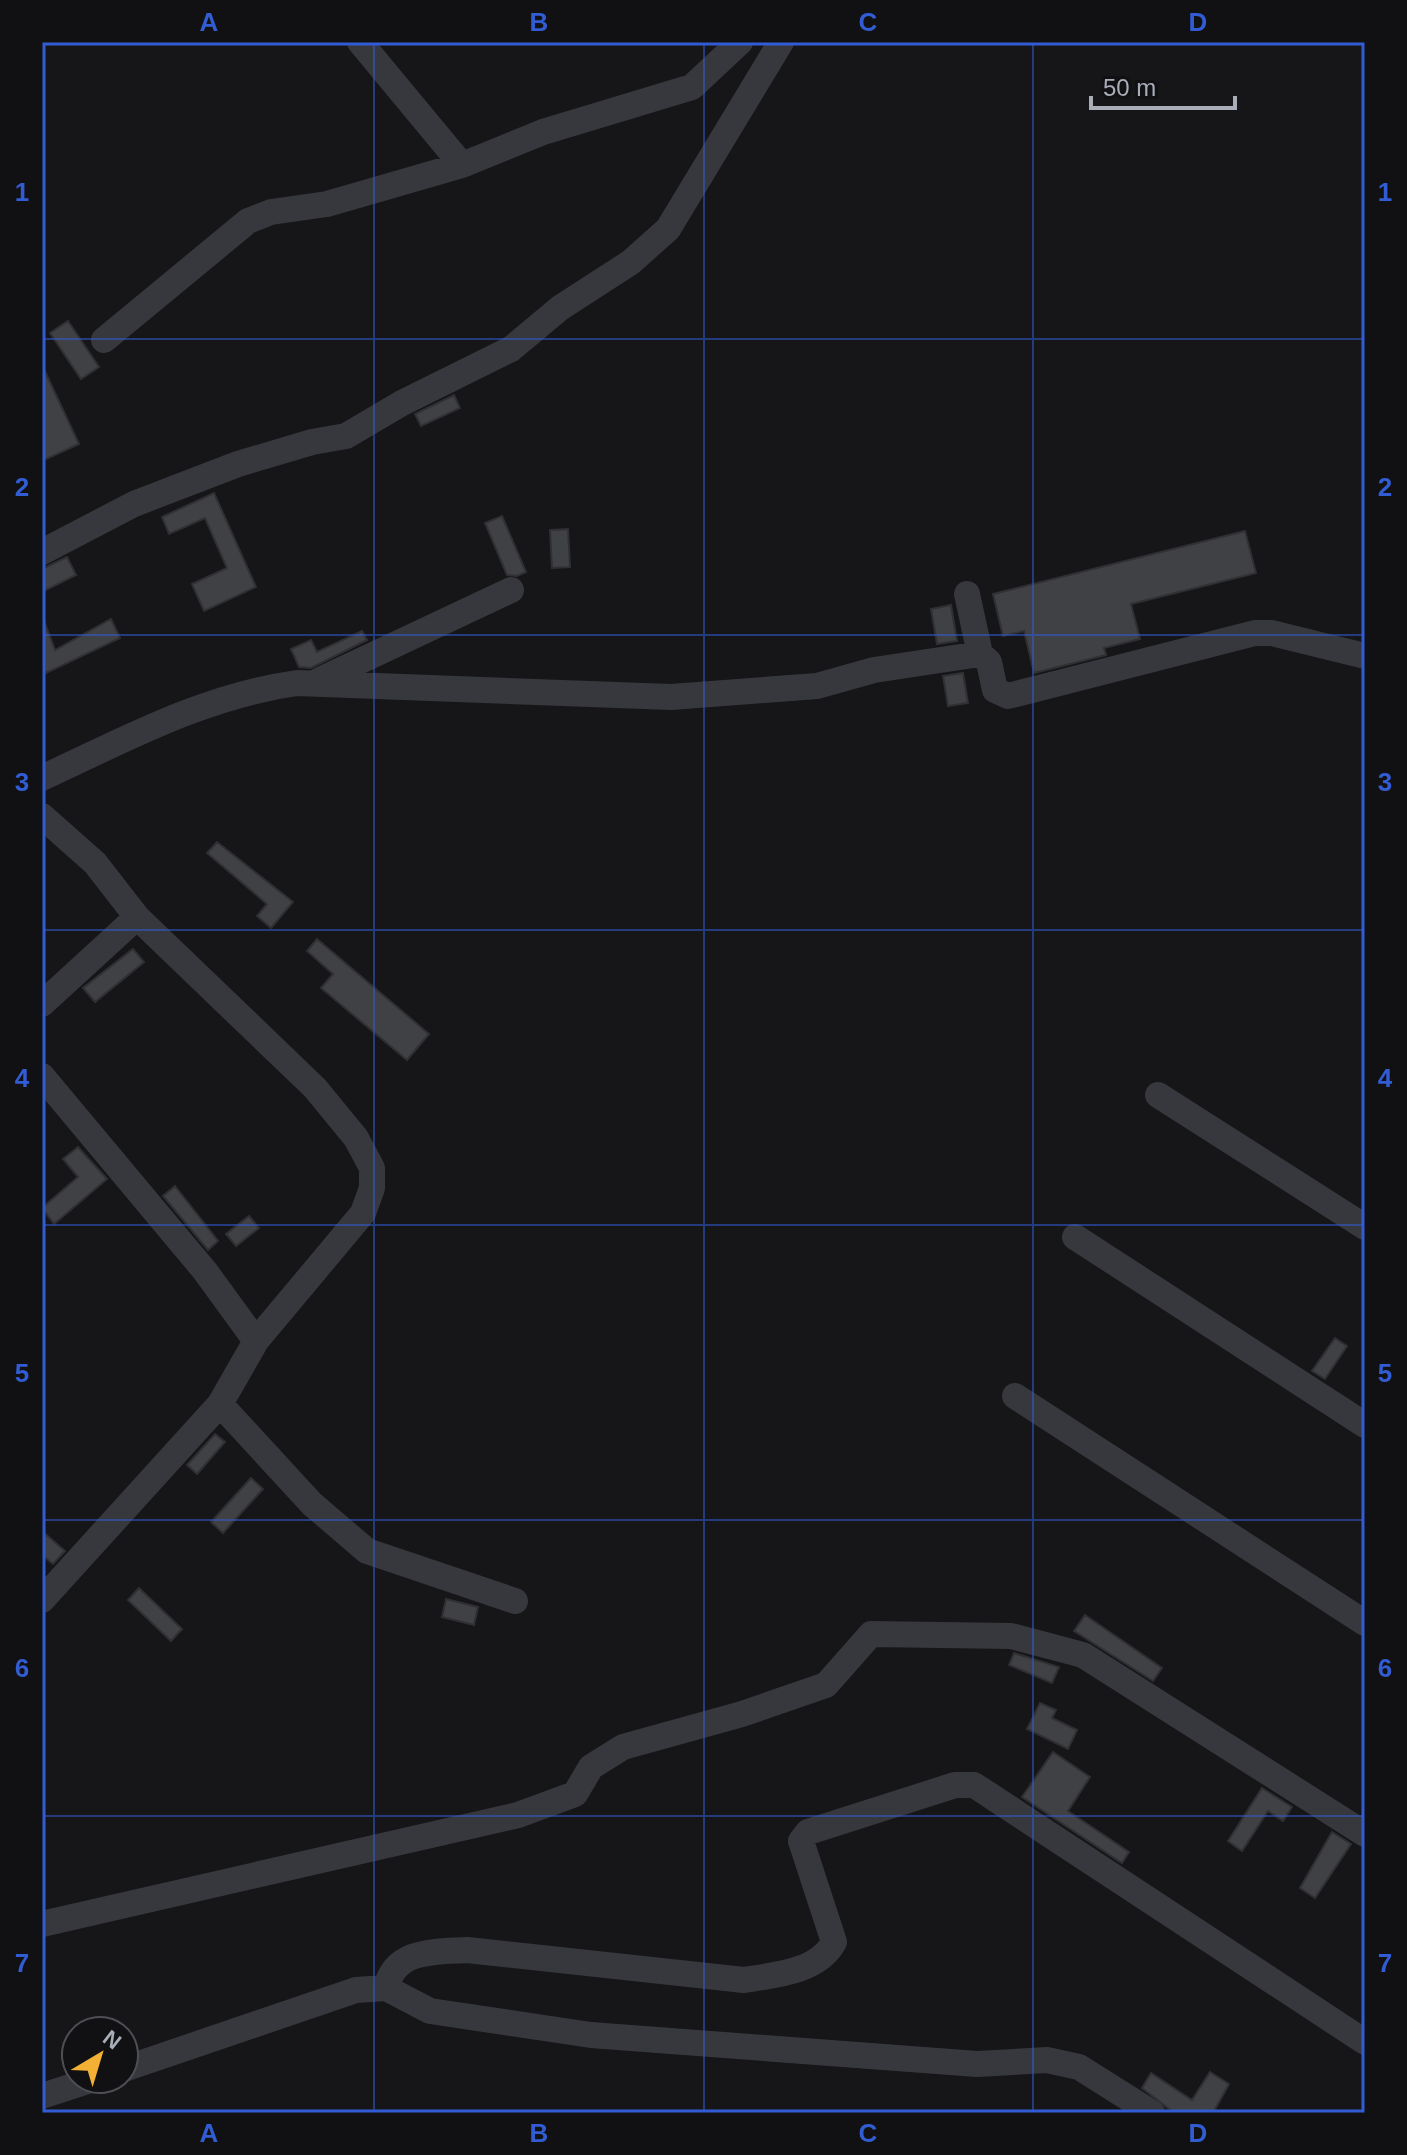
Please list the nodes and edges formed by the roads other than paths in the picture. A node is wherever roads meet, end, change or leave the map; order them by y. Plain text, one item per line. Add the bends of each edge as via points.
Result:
1 (360, 42) edge
2 (740, 42) edge
3 (781, 42) edge
4 (462, 165) junction
5 (104, 340) dead end
6 (42, 552) edge
7 (511, 590) dead end
8 (967, 594) dead end
9 (980, 654) junction
10 (1365, 656) edge
11 (313, 683) junction
12 (42, 778) edge
13 (42, 816) edge
14 (137, 917) junction
15 (42, 1004) edge
16 (42, 1076) edge
17 (1158, 1095) dead end
18 (1365, 1227) edge
19 (1075, 1237) dead end
20 (256, 1341) junction
21 (1015, 1396) dead end
22 (220, 1404) junction
23 (1365, 1425) edge
24 (42, 1600) edge
25 (515, 1601) dead end
26 (1365, 1623) edge
27 (1365, 1834) edge
28 (42, 1924) edge
29 (386, 1988) junction
30 (1365, 2042) edge
31 (140, 2064) edge
32 (1152, 2113) edge

1 - 4 street
2 - 4 street via 692,87 543,132
3 - 6 street via 668,229 511,349 346,436 238,464 134,504
4 - 5 street via 248,221
7 - 11 street
8 - 9 street
9 - 10 street via 989,662 995,690 1008,696 1255,633
9 - 11 street via 874,670 817,686 671,697
11 - 12 street via 237,693
13 - 14 street via 95,863
14 - 15 street
14 - 20 street via 315,1088 356,1138 372,1168 363,1213
16 - 20 street via 205,1271
17 - 18 street
19 - 23 street
20 - 22 street
21 - 26 street
22 - 24 street
22 - 25 street via 312,1504 367,1551
27 - 28 street via 1083,1655 1011,1636 871,1634 826,1685 623,1747 591,1767 575,1794 518,1815
29 - 30 street via 389,1974 402,1960 427,1952 467,1950 744,1980 783,1974 827,1956 834,1942 801,1841 808,1832 955,1785 974,1785
29 - 31 street via 356,1990
29 - 32 street via 430,2011 591,2035 977,2064 1047,2060 1079,2067

